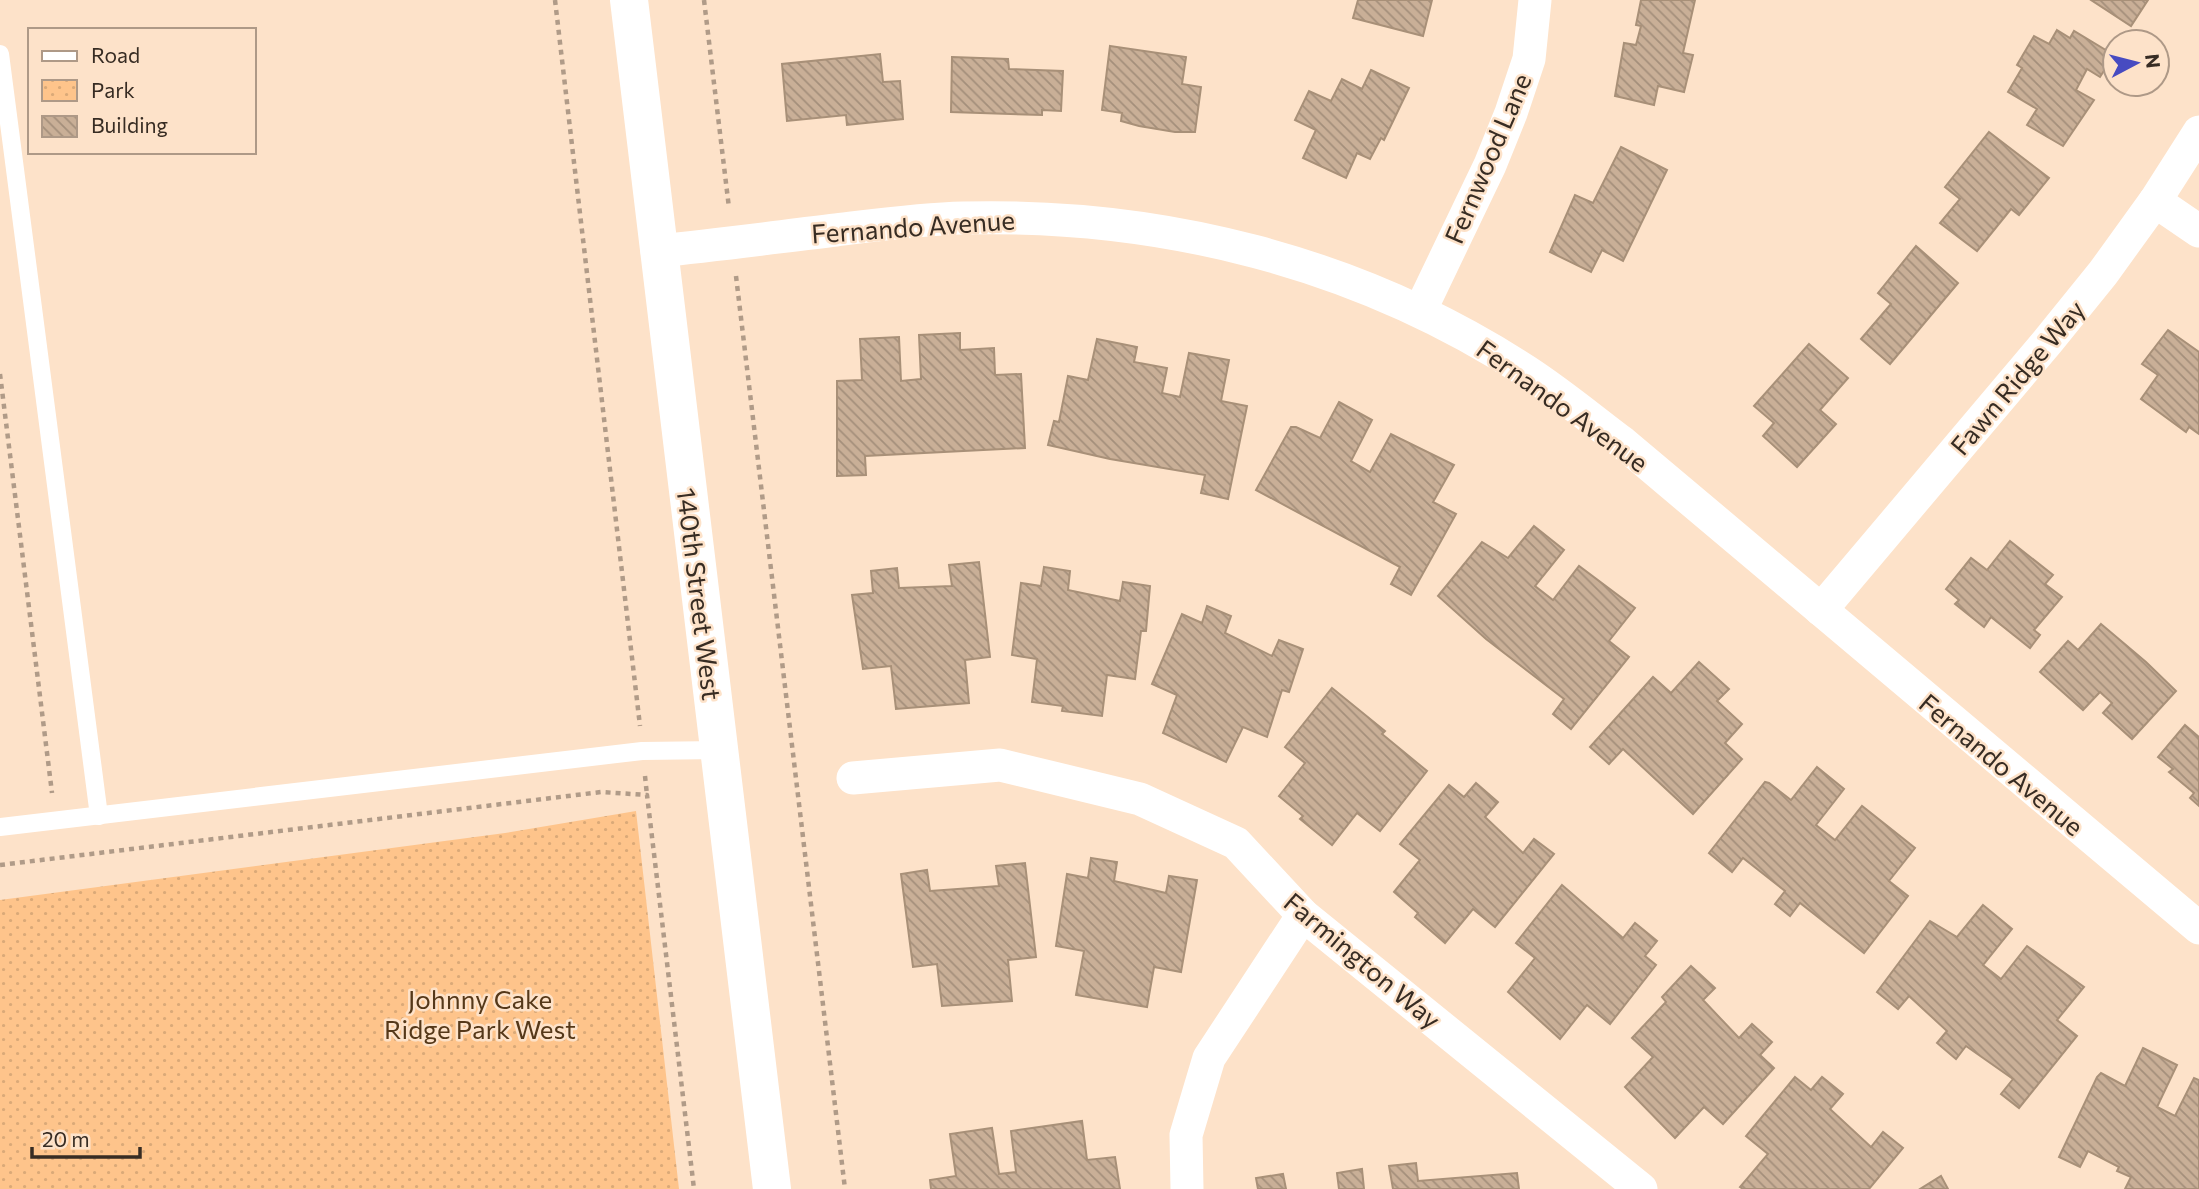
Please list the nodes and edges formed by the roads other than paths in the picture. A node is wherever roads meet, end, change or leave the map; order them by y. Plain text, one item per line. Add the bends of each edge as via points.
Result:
1 (629, 0) edge
2 (1535, 0) edge
3 (0, 54) edge
4 (2199, 132) edge
5 (2155, 201) junction
6 (2199, 231) edge
7 (657, 251) junction
8 (1420, 311) junction
9 (1821, 610) junction
10 (720, 750) junction
11 (853, 778) dead end
12 (99, 816) junction
13 (0, 827) edge
14 (1303, 915) junction
15 (2199, 929) edge
16 (772, 1189) edge
17 (1187, 1189) edge
18 (1641, 1189) edge

1 - 7 street, 140th Street West
2 - 8 street, Fernwood Lane via 1529,59 1511,113
3 - 12 lane
4 - 5 street, Fawn Ridge Way
5 - 6 street
5 - 9 street, Fawn Ridge Way via 2049,341
7 - 8 street, Fernando Avenue via 960,218 1092,221 1160,229 1290,260
7 - 10 street, 140th Street West
8 - 9 street, Fernando Avenue via 1527,371 1575,406
9 - 15 street, Fernando Avenue
10 - 12 lane via 642,751
10 - 16 street, 140th Street West
11 - 14 street, Farmington Way via 1000,765 1140,799 1236,843
12 - 13 lane
14 - 17 street via 1209,1058 1186,1135
14 - 18 street, Farmington Way

